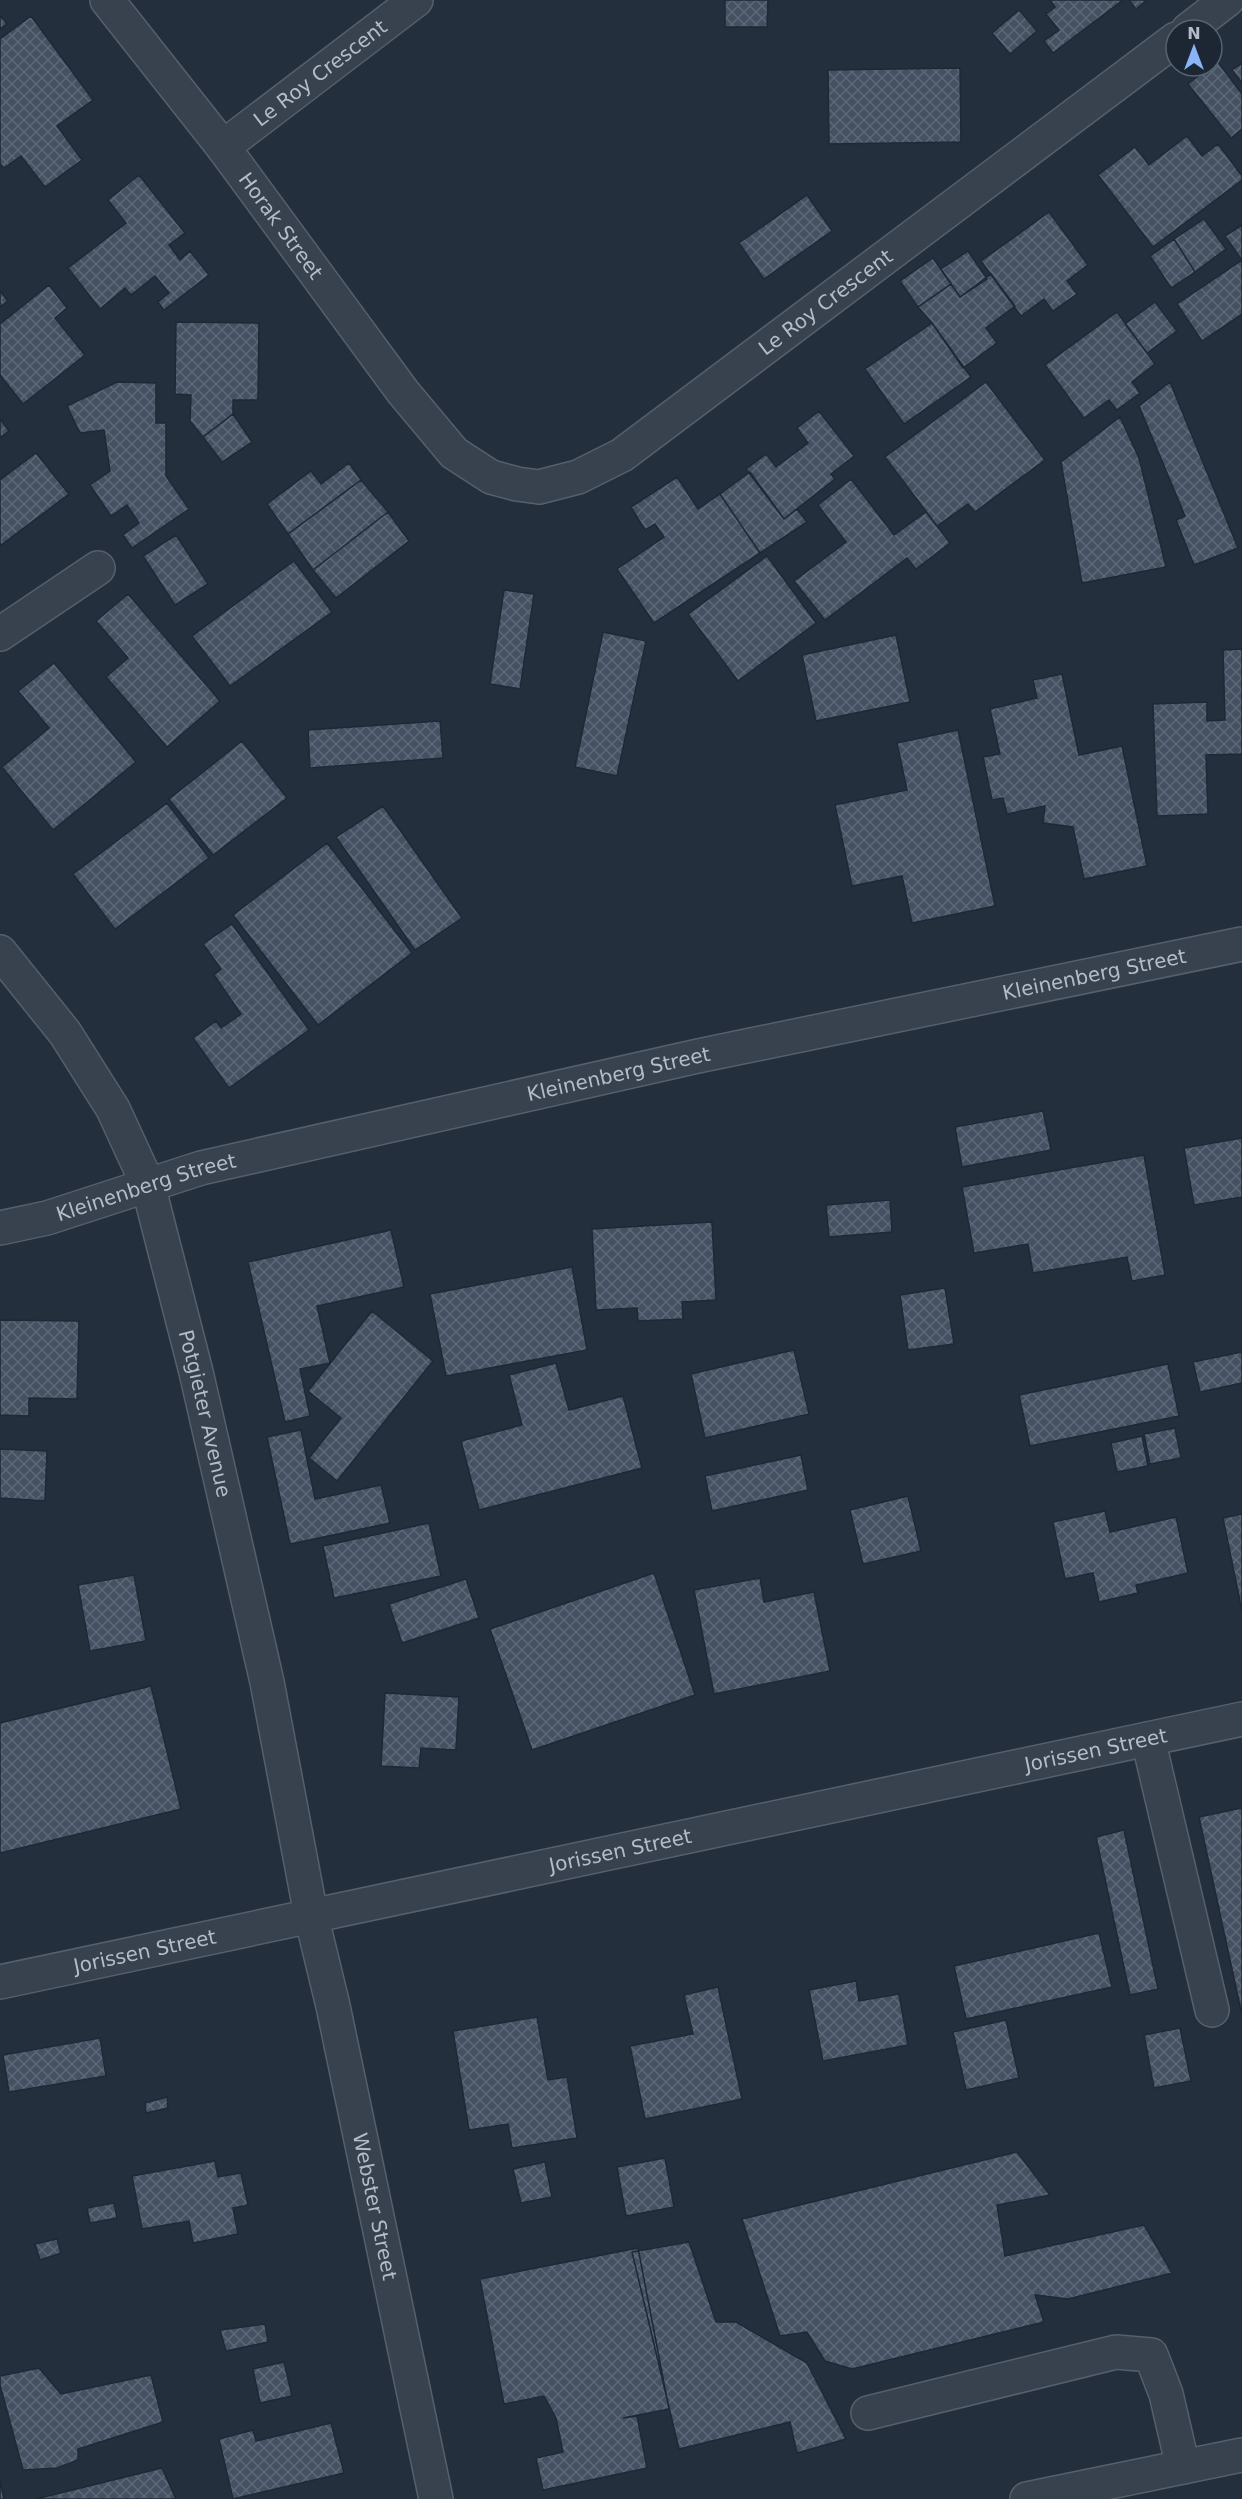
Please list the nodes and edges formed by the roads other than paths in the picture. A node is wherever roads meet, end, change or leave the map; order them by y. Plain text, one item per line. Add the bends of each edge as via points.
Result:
1 (107, 0) edge
2 (416, 0) edge
3 (1227, 0) edge
4 (1204, 18) edge
5 (1164, 48) edge
6 (223, 147) junction
7 (454, 453) joint
8 (98, 568) dead end
9 (0, 634) edge
10 (1242, 944) edge
11 (0, 952) edge
12 (148, 1185) junction
13 (0, 1228) edge
14 (1242, 1719) edge
15 (1148, 1739) junction
16 (311, 1915) junction
17 (0, 1982) edge
18 (1212, 2010) dead end
19 (868, 2413) dead end
20 (1242, 2455) edge
21 (1183, 2467) junction
22 (436, 2499) edge
23 (1027, 2499) edge

1 - 6 street, Horak Street
2 - 6 street, Le Roy Crescent
3 - 4 street
5 - 7 street, Le Roy Crescent via 622,454 578,477 539,487 491,477
6 - 7 street, Horak Street via 403,392
8 - 9 street
10 - 12 street, Kleinenberg Street via 698,1056 201,1168
11 - 12 street, Potgieter Avenue via 71,1042 113,1109
12 - 13 street, Kleinenberg Street via 48,1218
12 - 16 street, Potgieter Avenue via 196,1372 267,1682
14 - 15 street, Jorissen Street
15 - 16 street, Jorissen Street
15 - 18 street
16 - 17 street, Jorissen Street
16 - 22 street, Webster Street
19 - 21 street via 1116,2352 1151,2355 1166,2394
20 - 21 street
21 - 23 street

